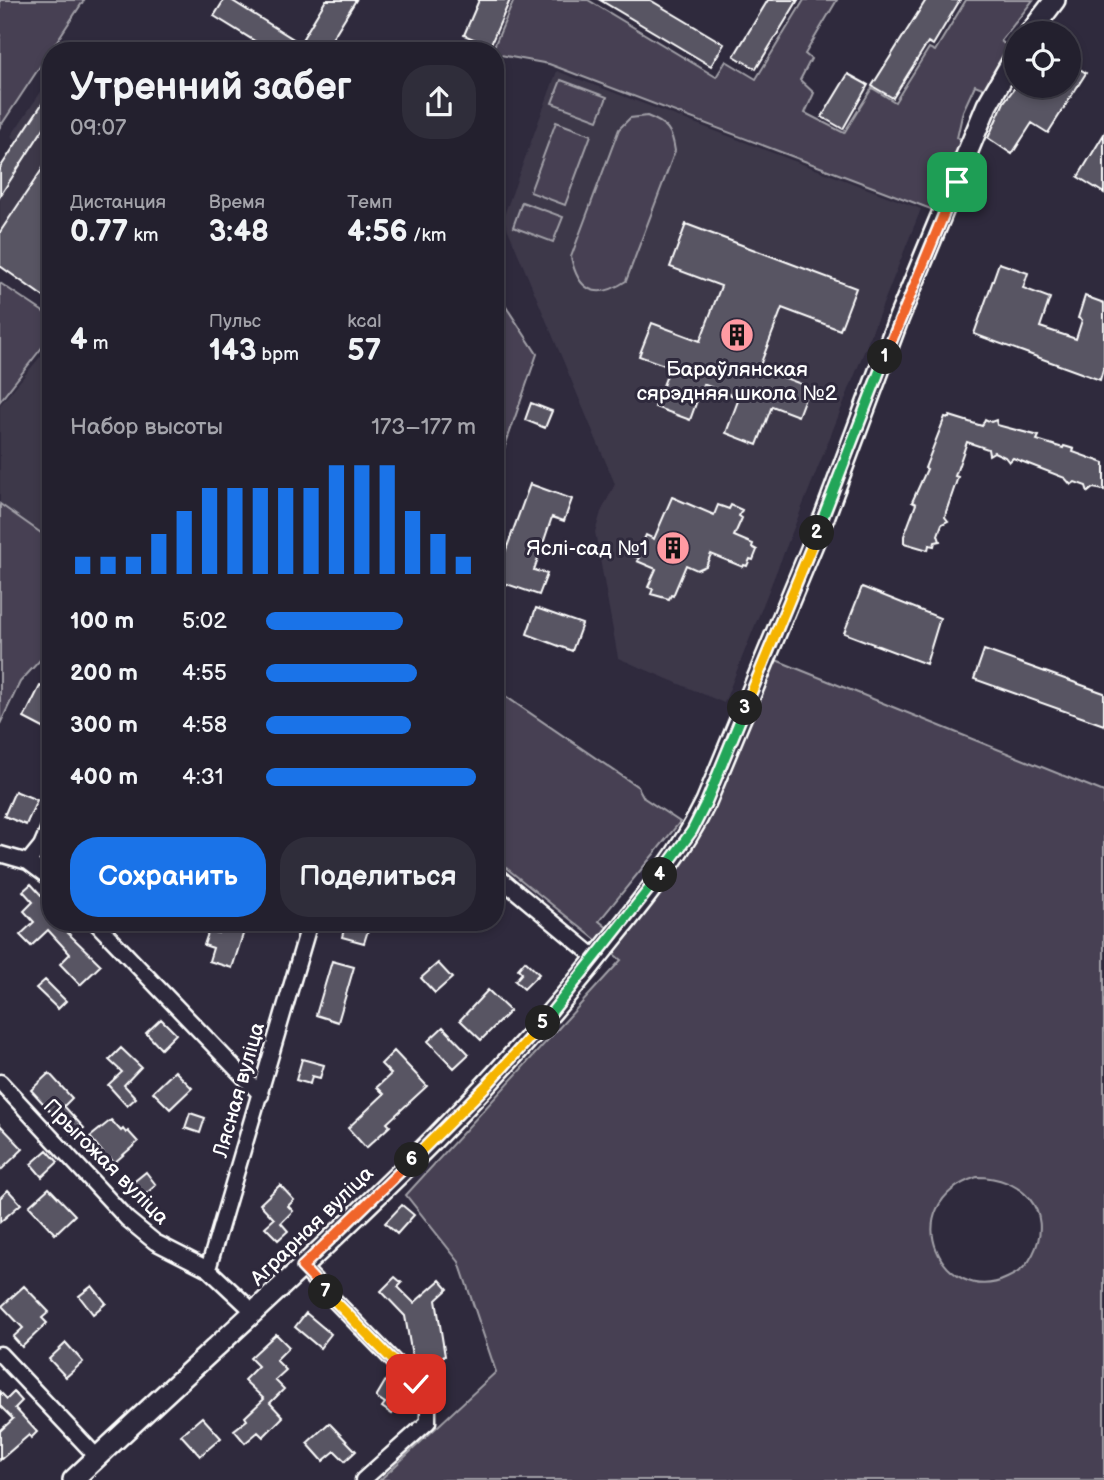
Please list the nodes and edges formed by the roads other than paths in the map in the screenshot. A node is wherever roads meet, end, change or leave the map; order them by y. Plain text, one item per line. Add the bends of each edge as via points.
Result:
1 (1055, 0) edge
2 (1039, 21) edge
3 (1004, 76) edge
4 (42, 844) edge
5 (0, 854) edge
6 (28, 862) junction
7 (42, 872) edge
8 (504, 881) edge
9 (104, 931) edge
10 (307, 931) edge
11 (596, 958) junction
12 (0, 1082) edge
13 (261, 1095) junction
14 (302, 1267) junction
15 (208, 1269) junction
16 (255, 1313) junction
17 (0, 1354) edge
18 (97, 1457) junction
19 (73, 1480) edge
20 (363, 1480) edge

1 - 2 street
3 - 11 street, Аграрная вуліца via 987,105 898,320 825,515 706,803 692,831
4 - 6 street
5 - 6 street
6 - 7 street
8 - 11 street
9 - 13 street
10 - 13 street, Лясная вуліца
11 - 14 street, Аграрная вуліца via 488,1084
12 - 15 street, Прыгожая вуліца via 127,1219 155,1242
13 - 15 street, Лясная вуліца
14 - 16 street, Аграрная вуліца
14 - 20 street via 428,1400 428,1422
15 - 16 street, Прыгожая вуліца
16 - 18 street, Аграрная вуліца
17 - 18 street
18 - 19 street, Аграрная вуліца

